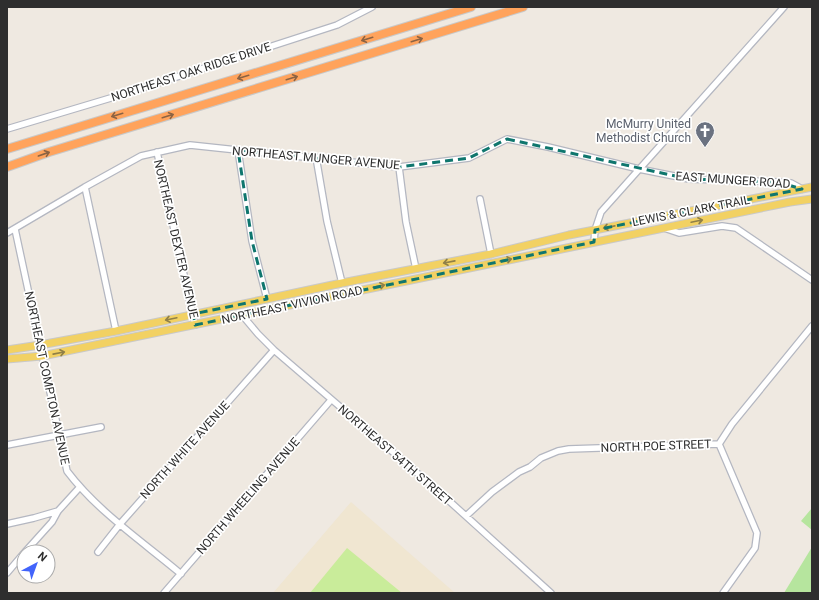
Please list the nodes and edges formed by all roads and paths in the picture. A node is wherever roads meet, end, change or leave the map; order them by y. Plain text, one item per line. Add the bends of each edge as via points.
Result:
1 (372, 7) edge
2 (471, 7) edge
3 (523, 7) edge
4 (784, 7) edge
5 (7, 129) edge
6 (7, 149) edge
7 (238, 150) junction
8 (157, 152) junction
9 (316, 158) junction
10 (7, 167) edge
11 (399, 167) junction
12 (639, 169) junction
13 (85, 187) junction
14 (812, 187) edge
15 (802, 189) junction
16 (480, 199) dead end
17 (812, 199) edge
18 (664, 228) junction
19 (15, 229) junction
20 (594, 230) junction
21 (7, 233) edge
22 (569, 235) joint
23 (594, 242) junction
24 (576, 246) joint
25 (491, 254) junction
26 (416, 269) junction
27 (812, 280) edge
28 (342, 283) junction
29 (267, 299) junction
30 (192, 314) junction
31 (242, 315) junction
32 (195, 325) junction
33 (812, 326) edge
34 (116, 331) junction
35 (40, 346) junction
36 (7, 350) edge
37 (274, 350) junction
38 (42, 356) junction
39 (7, 359) edge
40 (331, 400) junction
41 (101, 427) dead end
42 (59, 434) junction
43 (719, 444) junction
44 (7, 445) edge
45 (79, 488) junction
46 (58, 511) junction
47 (466, 516) junction
48 (7, 524) edge
49 (120, 524) junction
50 (33, 544) edge
51 (98, 552) dead end
52 (16, 563) edge
53 (7, 573) edge
54 (181, 574) junction
55 (164, 593) edge
56 (551, 593) edge
57 (723, 593) edge

1 - 5 street, NORTHEAST OAK RIDGE DRIVE via 336,25 131,92
2 -> 6 highway
10 -> 3 highway
4 - 12 street
7 - 8 street, NORTHEAST MUNGER AVENUE via 190,146
7 - 9 street, NORTHEAST MUNGER AVENUE
7 - 29 street via 252,241
8 - 13 street, NORTHEAST MUNGER AVENUE via 141,156
8 - 30 street, NORTHEAST DEXTER AVENUE
9 - 11 street, NORTHEAST MUNGER AVENUE
9 - 28 street via 327,221
11 - 12 street, NORTHEAST MUNGER AVENUE via 469,158 507,139
11 - 26 street via 406,222
12 - 15 street, EAST MUNGER ROAD via 696,180 791,183
12 - 20 street via 601,212
13 - 19 street, NORTHEAST MUNGER AVENUE
13 - 34 street
14 - 15 main road, LEWIS & CLARK TRAIL
15 -> 20 main road, LEWIS & CLARK TRAIL
16 - 25 street
18 -> 17 main road, LEWIS & CLARK TRAIL
18 - 23 main road, LEWIS & CLARK TRAIL
18 - 27 street via 679,233 725,226 736,228
19 - 21 street, NORTHEAST MUNGER AVENUE
19 - 35 street, NORTHEAST COMPTON AVENUE
20 - 22 main road, LEWIS & CLARK TRAIL
20 - 23 street
22 - 25 main road, NORTHEAST VIVION ROAD
23 - 24 main road, LEWIS & CLARK TRAIL
31 -> 24 main road, NORTHEAST VIVION ROAD
25 -> 26 main road, NORTHEAST VIVION ROAD
26 - 28 main road, NORTHEAST VIVION ROAD
28 - 29 main road, NORTHEAST VIVION ROAD
29 - 30 main road, NORTHEAST VIVION ROAD
30 - 32 street, NORTHEAST DEXTER AVENUE
30 -> 34 main road, NORTHEAST VIVION ROAD
31 - 32 main road, NORTHEAST VIVION ROAD
31 - 37 street, NORTHEAST 54TH STREET
38 -> 32 main road, NORTHEAST VIVION ROAD
33 - 43 street, NORTH POE STREET via 732,424
34 - 35 main road, NORTHEAST VIVION ROAD
35 - 36 main road, NORTHEAST VIVION ROAD
35 - 38 street, NORTHEAST COMPTON AVENUE
37 - 40 street, NORTHEAST 54TH STREET
37 - 49 street, NORTH WHITE AVENUE
38 - 39 main road, NORTHEAST VIVION ROAD
38 - 42 street, NORTHEAST COMPTON AVENUE
40 - 47 street, NORTHEAST 54TH STREET
40 - 54 street, NORTH WHEELING AVENUE
41 - 42 street
42 - 44 street
42 - 45 street, NORTHEAST COMPTON AVENUE via 67,471
43 - 47 street, NORTH POE STREET via 569,448 558,451 519,472
43 - 57 street via 757,534 755,548
45 - 46 street
45 - 49 street, NORTHEAST COMPTON AVENUE
46 - 48 street
46 - 50 street
47 - 56 street, NORTHEAST 54TH STREET
49 - 51 street, NORTH WHITE AVENUE
49 - 54 street, NORTHEAST COMPTON AVENUE
52 - 53 street
54 - 55 street, NORTH WHEELING AVENUE

